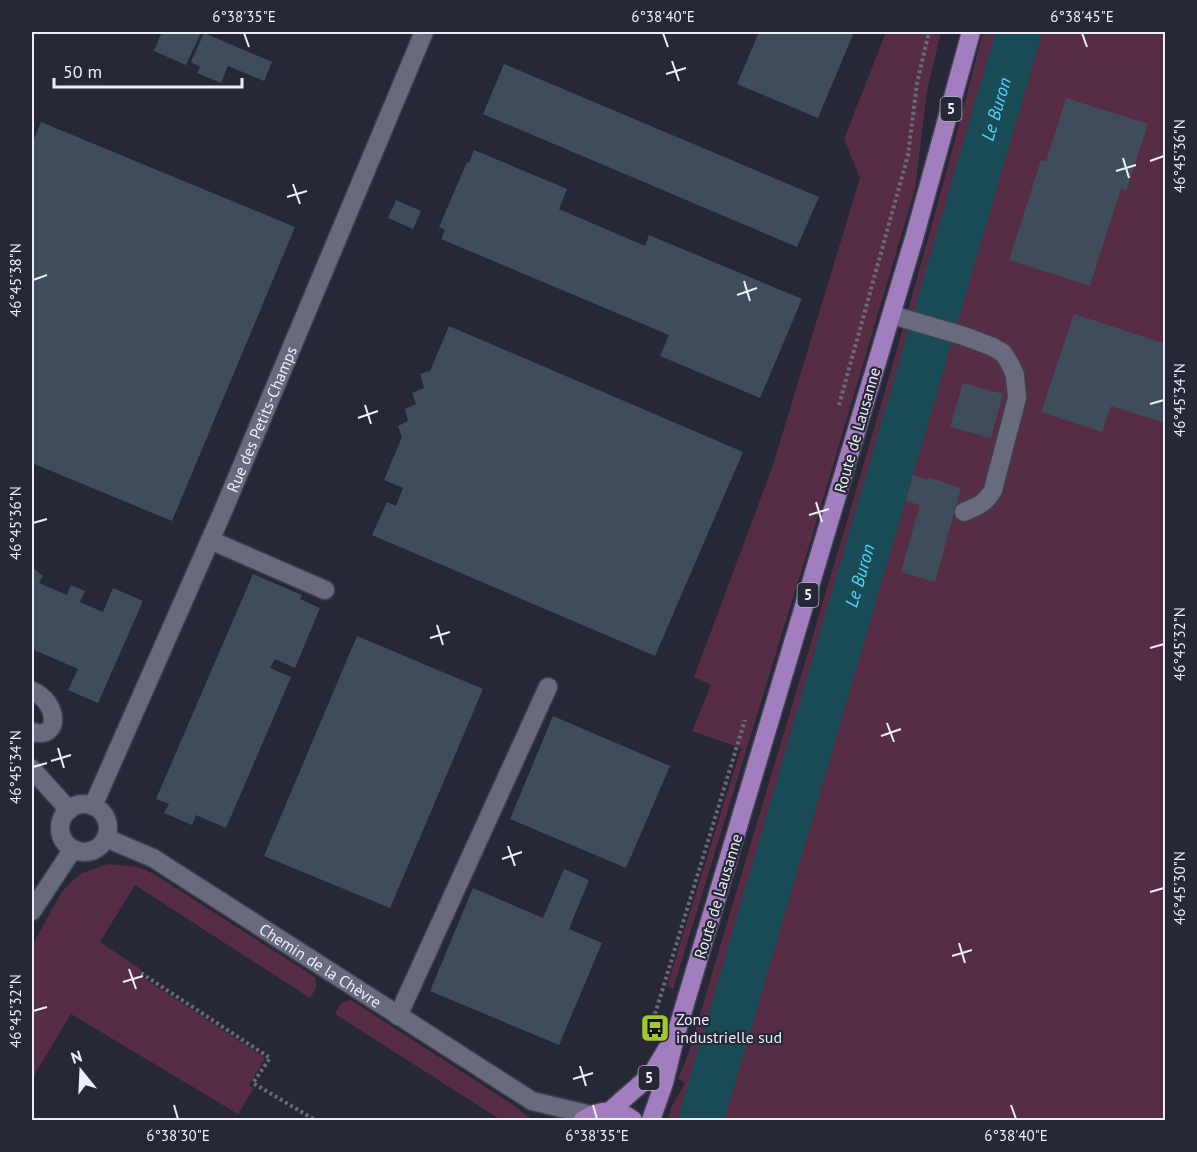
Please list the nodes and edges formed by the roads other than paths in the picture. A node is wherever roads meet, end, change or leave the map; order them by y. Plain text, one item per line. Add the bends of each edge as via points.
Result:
1 (424, 32) edge
2 (970, 32) edge
3 (898, 317) junction
4 (964, 512) dead end
5 (210, 540) junction
6 (325, 590) dead end
7 (548, 687) dead end
8 (32, 691) edge
9 (32, 732) edge
10 (32, 769) edge
11 (93, 806) junction
12 (69, 810) junction
13 (106, 838) junction
14 (73, 849) junction
15 (32, 911) edge
16 (398, 1016) junction
17 (676, 1034) junction
18 (532, 1101) junction
19 (610, 1111) junction
20 (587, 1118) edge
21 (546, 1120) edge
22 (633, 1120) edge
23 (651, 1120) edge

1 - 5 street, Rue des Petits-Champs
2 - 3 main road, Route de Lausanne / 5
3 - 4 street via 964,336 1003,353 1015,375 1017,398 993,490 988,499
3 - 17 main road, Route de Lausanne / 5
5 - 6 street
5 - 11 street, Rue des Petits-Champs
7 - 16 street
8 - 9 street via 51,707 54,719 45,731
10 - 12 street
11 - 12 street via 76,805
11 - 13 street via 106,819
12 - 14 street via 60,826 66,843
13 - 14 street via 92,850
13 - 16 street, Chemin de la Chèvre via 153,858
14 - 15 street
16 - 18 street, Chemin de la Chèvre
17 - 19 main road, Route de Lausanne / 5 via 652,1074
17 - 23 main road, Route de Lausanne / 5
18 - 20 street, Chemin de la Chèvre
18 - 21 street, Chemin de la Chèvre
19 - 20 main road
19 - 22 main road

